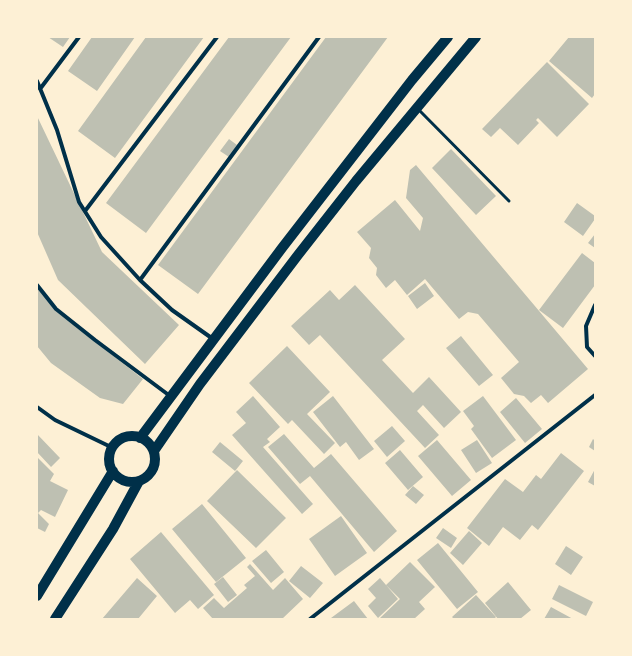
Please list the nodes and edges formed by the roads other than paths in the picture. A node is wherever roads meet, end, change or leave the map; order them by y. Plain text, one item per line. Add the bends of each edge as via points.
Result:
1 (79, 37) edge
2 (216, 37) edge
3 (319, 37) edge
4 (448, 37) edge
5 (476, 37) edge
6 (37, 81) edge
7 (40, 89) junction
8 (418, 109) junction
9 (509, 201) dead end
10 (85, 211) junction
11 (140, 280) junction
12 (37, 285) edge
13 (595, 305) edge
14 (213, 339) junction
15 (595, 356) edge
16 (595, 395) edge
17 (170, 396) junction
18 (38, 409) edge
19 (140, 438) junction
20 (113, 448) junction
21 (154, 451) junction
22 (113, 471) junction
23 (139, 481) junction
24 (37, 596) edge
25 (55, 619) edge
26 (310, 619) edge

1 - 7 street
2 - 10 street
3 - 11 street
4 - 14 main road via 412,80
5 - 8 main road
6 - 7 street
7 - 10 street via 57,130 79,202
8 - 9 lane
8 - 21 main road via 356,181 298,255 200,384
10 - 11 street via 101,237
11 - 14 street via 172,310
12 - 17 street via 56,309
13 - 15 street via 586,326 587,347
14 - 17 main road
16 - 26 street
17 - 19 main road
18 - 20 street via 54,420
19 - 20 main road via 122,439
19 - 21 main road
20 - 22 main road via 110,460
21 - 23 main road via 153,469
22 - 23 main road via 127,481
22 - 24 main road
23 - 25 main road via 113,529

